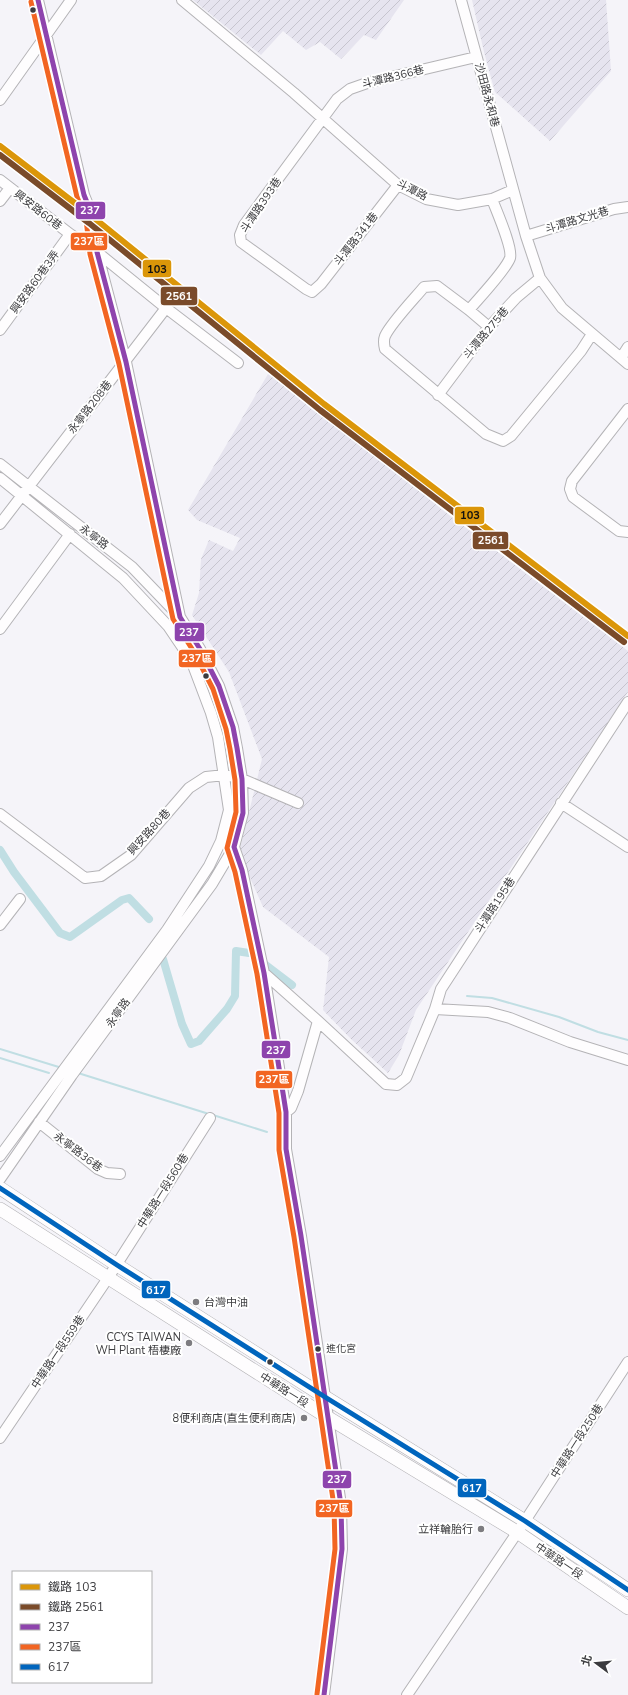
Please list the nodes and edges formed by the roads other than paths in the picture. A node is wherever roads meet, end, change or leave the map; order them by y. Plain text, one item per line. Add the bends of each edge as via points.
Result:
1 (38, 0) edge
2 (71, 0) edge
3 (182, 0) edge
4 (460, 0) edge
5 (46, 35) junction
6 (476, 57) junction
7 (0, 100) edge
8 (322, 118) junction
9 (0, 180) edge
10 (398, 185) junction
11 (10, 188) junction
12 (513, 190) junction
13 (492, 199) junction
14 (0, 201) edge
15 (628, 207) edge
16 (70, 234) junction
17 (526, 236) junction
18 (98, 252) junction
19 (540, 278) junction
20 (312, 292) joint
21 (166, 308) junction
22 (469, 310) junction
23 (489, 328) junction
24 (0, 330) edge
25 (592, 334) junction
26 (628, 347) edge
27 (624, 361) edge
28 (126, 362) junction
29 (238, 362) dead end
30 (438, 394) junction
31 (628, 409) edge
32 (0, 464) edge
33 (0, 478) edge
34 (29, 486) junction
35 (22, 495) junction
36 (0, 524) edge
37 (628, 532) edge
38 (70, 534) junction
39 (180, 617) junction
40 (168, 626) junction
41 (0, 629) edge
42 (628, 702) edge
43 (225, 775) junction
44 (242, 779) junction
45 (298, 803) dead end
46 (561, 803) junction
47 (0, 814) edge
48 (222, 841) junction
49 (234, 847) junction
50 (628, 847) edge
51 (20, 899) dead end
52 (0, 925) edge
53 (264, 973) junction
54 (436, 1009) junction
55 (318, 1021) junction
56 (628, 1060) edge
57 (286, 1112) junction
58 (210, 1118) dead end
59 (39, 1122) junction
60 (0, 1156) edge
61 (120, 1174) dead end
62 (0, 1178) edge
63 (0, 1188) edge
64 (0, 1209) edge
65 (116, 1265) junction
66 (108, 1278) junction
67 (628, 1362) edge
68 (325, 1397) junction
69 (327, 1417) junction
70 (0, 1438) edge
71 (525, 1521) junction
72 (517, 1532) junction
73 (628, 1590) edge
74 (628, 1608) edge
75 (324, 1695) edge
76 (407, 1695) edge

1 - 5 street
2 - 5 street
3 - 8 street, 斗潭路
4 - 6 street, 沙田路永和巷
5 - 7 street
5 - 18 street via 84,195 93,218
6 - 8 street, 斗潭路366巷 via 350,89 337,99
6 - 12 street, 沙田路永和巷
8 - 10 street, 斗潭路
8 - 20 street, 斗潭路393巷 via 240,234 241,242 247,248
9 - 11 street, 興安路60巷
10 - 13 street, 斗潭路 via 426,199 458,205
10 - 20 street, 斗潭路341巷 via 321,284
11 - 14 street
11 - 16 street, 興安路60巷
12 - 13 street, 斗潭路
12 - 17 street
13 - 22 street via 510,248 510,258
15 - 17 street, 斗潭路文光巷
16 - 18 street, 興安路60巷
16 - 24 street, 興安路60巷3弄
17 - 19 street
18 - 21 street, 興安路60巷
18 - 28 street
19 - 23 street, 斗潭路275巷 via 516,298
19 - 25 street via 562,308
21 - 28 street, 永寧路208巷
21 - 29 street, 興安路60巷
22 - 23 street
22 - 30 street via 437,286 424,287 384,337 385,349
23 - 30 street, 斗潭路275巷
25 - 27 street
25 - 30 street via 511,436 503,441 486,434
26 - 27 street
28 - 34 street, 永寧路208巷
28 - 39 street
31 - 37 street via 572,481 570,489 573,497 619,531
32 - 34 street, 永寧路
33 - 35 street, 永寧路
34 - 35 street, 永寧路208巷
34 - 39 street, 永寧路 via 132,567
35 - 36 street, 永寧路208巷
35 - 38 street, 永寧路
38 - 40 street, 永寧路 via 123,578
38 - 41 street
39 - 40 street
39 - 44 street, 永寧路 via 219,686 233,727
40 - 43 street, 永寧路 via 190,660 211,713
42 - 46 street, 斗潭路195巷
43 - 44 street, 興安路80巷
43 - 47 street, 興安路80巷 via 206,777 189,788 131,855 101,876 85,878
43 - 48 street, 永寧路 via 229,810
44 - 45 street, 興安路80巷
44 - 49 street, 永寧路 via 243,813
46 - 50 street
46 - 54 street, 斗潭路195巷 via 440,989
48 - 49 street
48 - 60 street, 永寧路 via 209,866 167,930
49 - 53 street via 242,870
49 - 59 street, 永寧路 via 203,897
51 - 52 street
53 - 55 street
53 - 57 street
54 - 55 street, 斗潭路195巷 via 410,1071 397,1085 386,1084
54 - 56 street via 488,1012
55 - 57 street via 298,1091 291,1108
57 - 68 street via 286,1149
58 - 65 street, 中華路一段560巷
59 - 61 street, 永寧路36巷 via 98,1169 107,1174
59 - 62 street, 永寧路
63 - 65 main road, 中華路一段
64 - 66 main road, 中華路一段
65 - 66 street, 中華路一段559巷
65 - 68 main road, 中華路一段
66 - 69 main road, 中華路一段
66 - 70 street, 中華路一段559巷
67 - 71 street, 中華路一段250巷
68 - 69 street
68 - 71 main road, 中華路一段
69 - 72 main road, 中華路一段
69 - 75 street via 339,1491 342,1549
71 - 72 street, 中華路一段250巷
71 - 73 main road, 中華路一段
72 - 74 main road, 中華路一段
72 - 76 street, 中華路一段250巷

